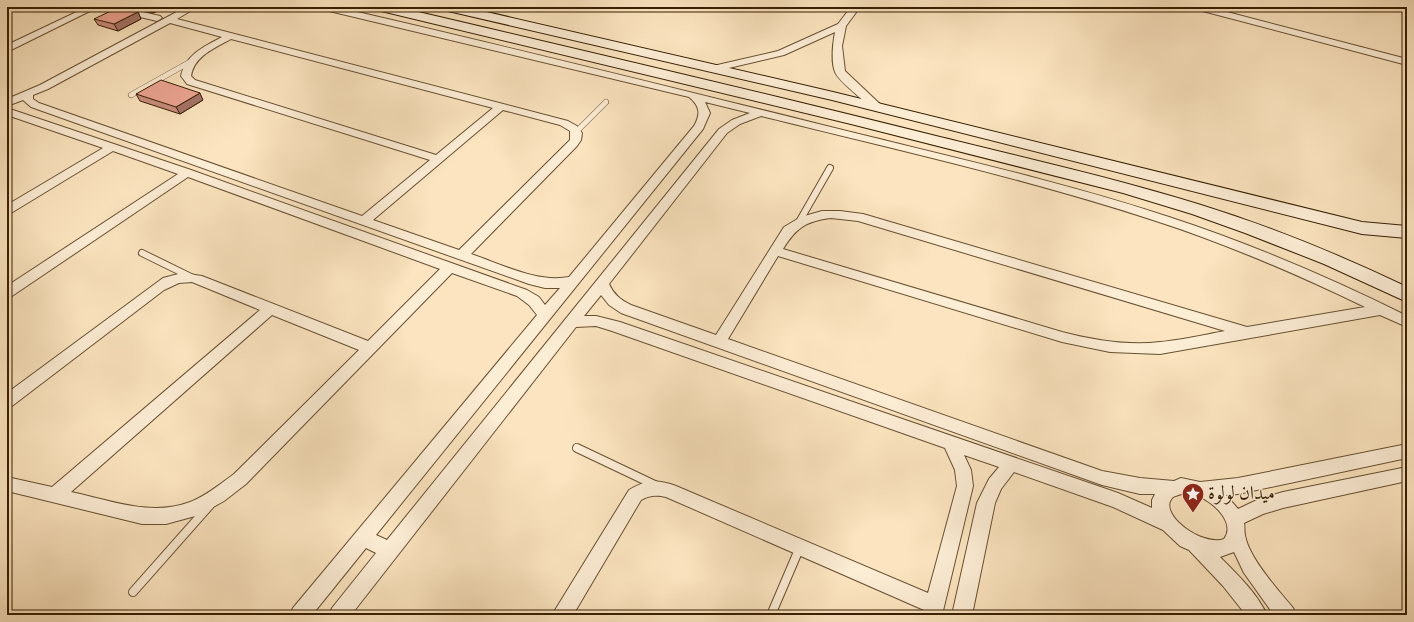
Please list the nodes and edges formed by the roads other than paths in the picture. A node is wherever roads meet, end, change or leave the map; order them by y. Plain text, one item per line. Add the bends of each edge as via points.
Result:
1 (94, 7) edge
2 (108, 7) edge
3 (178, 7) edge
4 (193, 7) edge
5 (325, 7) edge
6 (381, 7) edge
7 (448, 7) edge
8 (856, 7) edge
9 (1198, 7) edge
10 (163, 19) junction
11 (841, 26) junction
12 (230, 36) junction
13 (7, 40) edge
14 (18, 43) junction
15 (7, 49) edge
16 (190, 62) junction
17 (1407, 62) edge
18 (716, 68) junction
19 (61, 73) junction
20 (28, 94) junction
21 (131, 95) dead end
22 (691, 95) junction
23 (7, 96) edge
24 (606, 102) dead end
25 (7, 103) edge
26 (501, 106) junction
27 (877, 107) junction
28 (7, 111) edge
29 (761, 112) junction
30 (576, 132) junction
31 (113, 147) junction
32 (930, 147) junction
33 (438, 159) junction
34 (830, 168) dead end
35 (1143, 173) junction
36 (187, 174) junction
37 (1144, 194) junction
38 (7, 210) edge
39 (364, 221) junction
40 (799, 222) junction
41 (1407, 232) edge
42 (776, 251) junction
43 (142, 253) dead end
44 (462, 255) junction
45 (450, 267) junction
46 (191, 277) junction
47 (574, 280) junction
48 (534, 281) junction
49 (602, 283) junction
50 (7, 293) edge
51 (522, 293) junction
52 (1407, 295) edge
53 (271, 308) junction
54 (1384, 310) junction
55 (545, 315) junction
56 (572, 322) junction
57 (1407, 322) edge
58 (1250, 334) junction
59 (719, 342) junction
60 (370, 348) junction
61 (7, 402) edge
62 (951, 443) junction
63 (578, 448) dead end
64 (1407, 451) edge
65 (1010, 464) junction
66 (1407, 474) edge
67 (7, 484) edge
68 (661, 487) junction
69 (1173, 488) junction
70 (1202, 490) junction
71 (54, 496) junction
72 (218, 496) junction
73 (1168, 524) junction
74 (1235, 527) junction
75 (363, 538) junction
76 (1195, 545) junction
77 (800, 546) junction
78 (390, 551) junction
79 (133, 592) dead end
80 (934, 610) edge
81 (300, 615) edge
82 (339, 615) edge
83 (562, 615) edge
84 (772, 615) edge
85 (962, 615) edge
86 (1257, 615) edge
87 (1286, 615) edge

1 - 14 street
2 - 10 street
3 - 10 street
4 - 10 street
5 - 22 street
6 - 32 street via 621,63
7 - 18 street
8 - 11 street
9 - 17 street
10 - 12 street
10 - 19 street
11 - 18 street via 781,53
11 - 27 street via 837,46 840,72
12 - 16 street
12 - 26 street
13 - 14 street
14 - 15 street
16 - 21 lane
16 - 33 street via 186,76 200,86
18 - 27 street
19 - 20 street
19 - 23 street
20 - 25 street
20 - 39 street via 30,102 35,105
22 - 29 street
22 - 47 street via 698,100 705,112 699,127
24 - 30 lane
26 - 30 street via 564,123
26 - 33 street
27 - 35 street
28 - 31 street
29 - 32 street
29 - 49 street via 736,122 723,131
30 - 44 street via 577,138 573,144
31 - 36 street
31 - 38 street
32 - 37 street
32 - 54 street via 1130,208 1214,237 1296,269
33 - 39 street
34 - 40 lane
35 - 37 street
35 - 41 street via 1334,222 1362,228
36 - 45 street
36 - 50 street
37 - 52 street via 1263,233
39 - 44 street
40 - 42 street via 788,230
40 - 58 street via 827,214 843,214
42 - 58 street via 1054,334 1103,346 1124,349 1160,348
42 - 59 street
43 - 46 lane
44 - 48 street
45 - 51 street
45 - 60 street
46 - 53 street
46 - 61 street via 175,279 159,287
47 - 48 street via 550,284
47 - 55 street
48 - 51 street
49 - 56 street
49 - 59 street via 610,299 617,305
51 - 55 street via 534,301
53 - 60 street
53 - 71 street
54 - 57 street
54 - 58 street
55 - 75 street
56 - 62 street via 596,321 615,326
56 - 78 street
59 - 69 street via 1102,478 1140,486
60 - 72 street via 240,479
62 - 65 street
62 - 80 street via 963,470 965,486
63 - 68 lane
64 - 70 street via 1238,486
65 - 73 street via 1118,501
65 - 85 street via 992,488 986,503
66 - 74 street via 1259,507
67 - 71 street
68 - 77 street
68 - 83 street via 651,487 635,495
69 - 70 street via 1191,486
69 - 73 street via 1162,498 1161,506
70 - 74 street via 1222,502
71 - 72 street via 142,516 166,516 193,509
72 - 79 lane
73 - 76 street via 1185,540
74 - 76 street via 1232,543 1226,547 1217,550
74 - 87 street via 1248,563
75 - 78 street
75 - 81 street
76 - 86 street via 1230,579
77 - 80 street
77 - 84 lane
78 - 82 street

